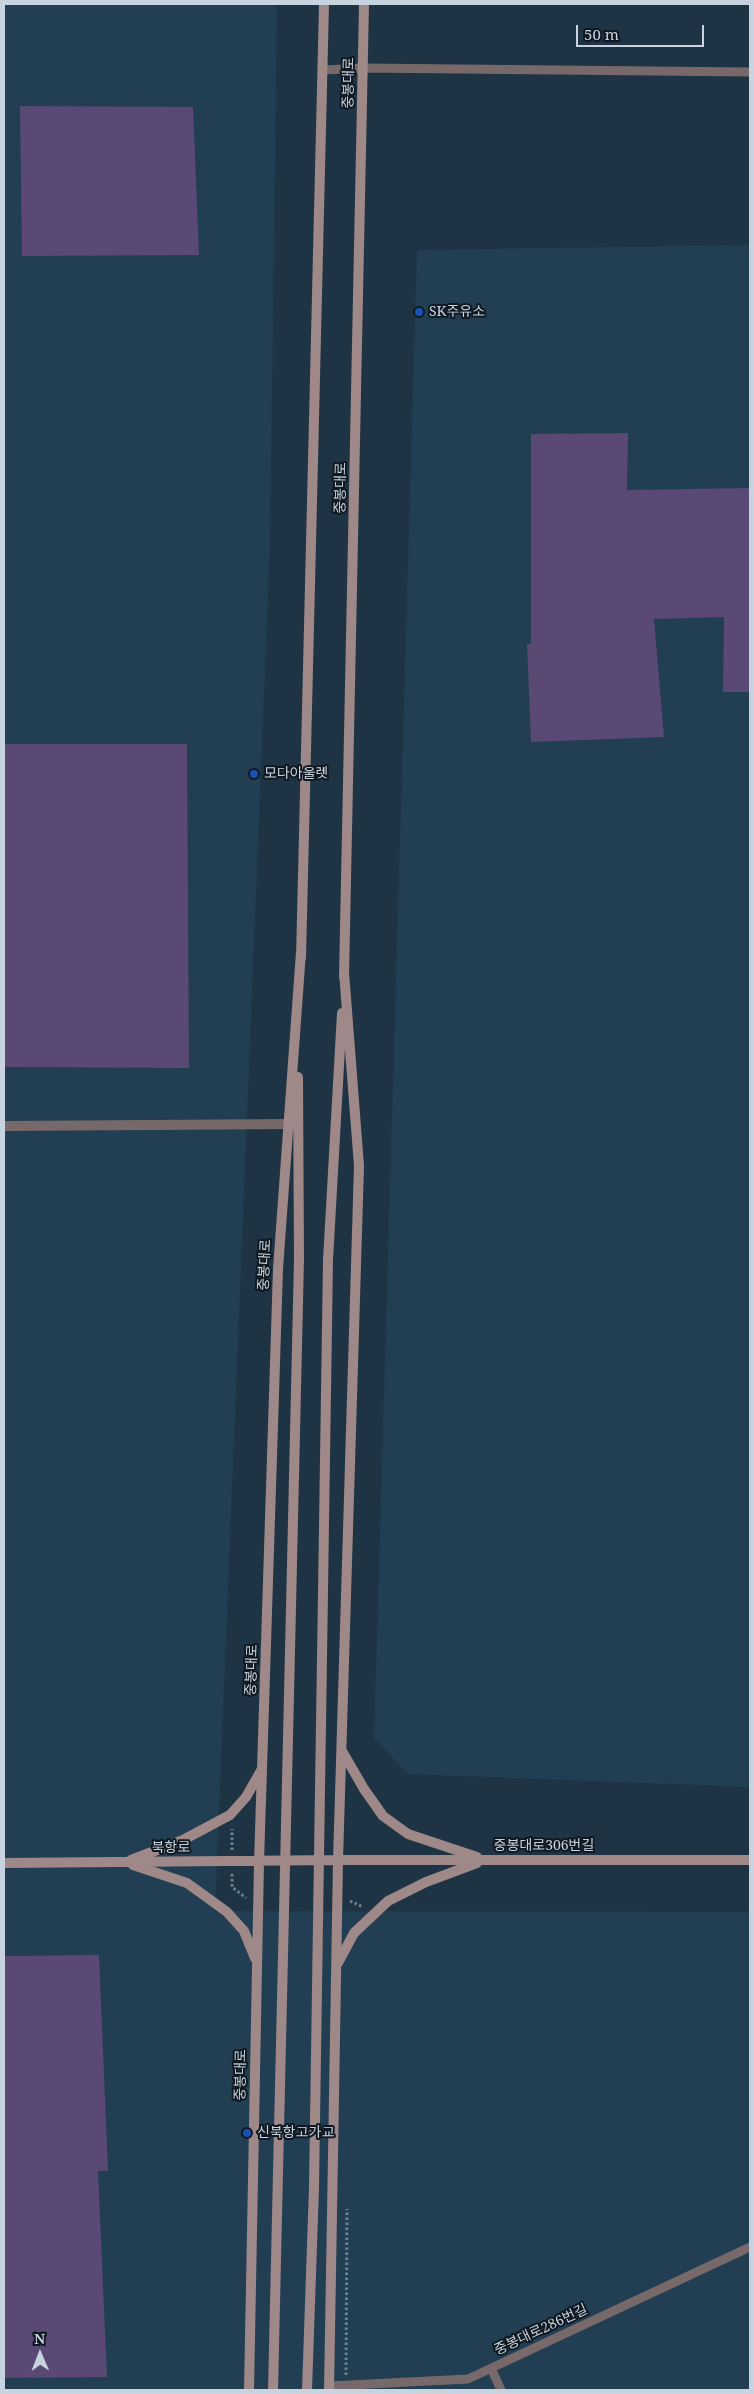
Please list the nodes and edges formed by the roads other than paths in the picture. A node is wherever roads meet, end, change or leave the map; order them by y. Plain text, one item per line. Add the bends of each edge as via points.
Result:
1 (324, 4) edge
2 (364, 4) edge
3 (363, 68) junction
4 (323, 70) junction
5 (750, 72) edge
6 (344, 972) junction
7 (293, 1124) junction
8 (4, 1126) edge
9 (342, 1750) junction
10 (262, 1767) junction
11 (338, 1860) junction
12 (485, 1860) junction
13 (750, 1860) edge
14 (125, 1862) junction
15 (259, 1862) junction
16 (4, 1863) edge
17 (257, 1963) junction
18 (337, 1964) junction
19 (750, 2247) edge
20 (491, 2368) junction
21 (329, 2388) edge
22 (249, 2390) edge
23 (273, 2390) edge
24 (307, 2390) edge
25 (501, 2390) edge

1 - 4 main road, 중봉대로
2 - 3 main road, 중봉대로
3 - 4 lane
3 - 5 lane
3 - 6 main road, 중봉대로
4 - 7 main road, 중봉대로 via 301,952
6 - 9 main road, 중봉대로 via 359,1166
6 - 24 main road, 중봉대로, bridge via 328,1260 314,2187
7 - 8 street
7 - 10 main road, 중봉대로 via 278,1269
7 - 23 main road, 중봉대로, bridge via 299,1259
9 - 11 main road, 중봉대로
9 - 12 main road via 383,1816 408,1834
10 - 14 main road via 246,1797 230,1815 183,1840
10 - 15 main road, 중봉대로
11 - 12 main road, 중봉대로306번길
11 - 15 main road, 북항로
11 - 18 main road, 중봉대로
12 - 13 main road, 중봉대로306번길
12 - 18 main road via 426,1882 388,1901 354,1934
14 - 15 main road, 북항로
14 - 16 main road, 북항로
14 - 17 main road via 187,1883 227,1912 244,1931
15 - 17 main road, 중봉대로
17 - 22 main road, 중봉대로
18 - 21 main road, 중봉대로
19 - 20 lane, 중봉대로286번길
20 - 21 lane, 중봉대로286번길 via 468,2379
20 - 25 lane

